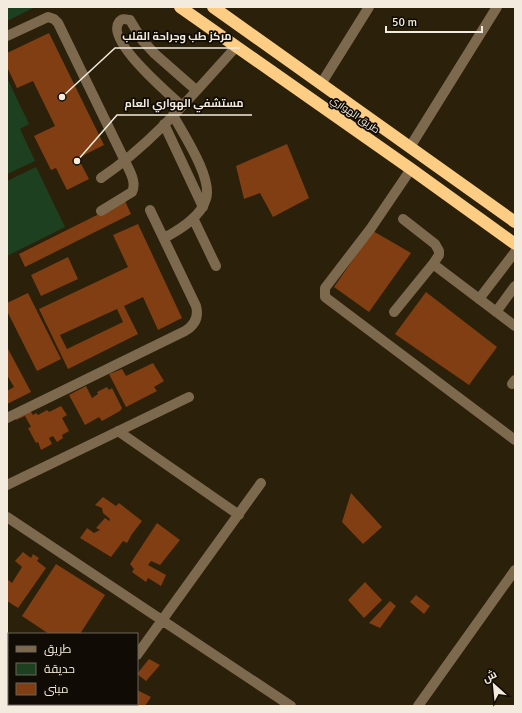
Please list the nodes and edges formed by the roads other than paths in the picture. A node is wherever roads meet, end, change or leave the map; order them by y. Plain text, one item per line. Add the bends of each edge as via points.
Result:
1 (180, 7) edge
2 (213, 7) edge
3 (369, 7) edge
4 (497, 7) edge
5 (7, 36) edge
6 (236, 47) junction
7 (321, 84) junction
8 (196, 90) junction
9 (182, 106) junction
10 (173, 115) junction
11 (164, 124) junction
12 (410, 147) junction
13 (125, 161) junction
14 (412, 169) junction
15 (101, 178) dead end
16 (203, 206) junction
17 (150, 210) dead end
18 (101, 211) dead end
19 (193, 218) junction
20 (402, 219) dead end
21 (515, 222) edge
22 (164, 238) junction
23 (515, 244) edge
24 (515, 252) edge
25 (433, 264) junction
26 (216, 266) dead end
27 (515, 286) edge
28 (479, 299) junction
29 (394, 312) dead end
30 (496, 312) junction
31 (515, 326) edge
32 (189, 397) dead end
33 (7, 418) edge
34 (118, 431) junction
35 (515, 440) edge
36 (262, 483) dead end
37 (7, 485) edge
38 (239, 515) junction
39 (7, 517) edge
40 (515, 570) edge
41 (162, 620) junction
42 (138, 654) edge
43 (291, 706) edge
44 (418, 706) edge

1 - 6 highway, طريق الهواري
2 - 7 highway, طريق الهواري
3 - 7 street
4 - 12 street
5 - 13 street via 48,17 56,21
6 - 8 street
6 - 14 highway, طريق الهواري
7 - 12 highway, طريق الهواري
8 - 9 street
8 - 9 street via 154,54 130,20 119,21 119,37 127,52
9 - 10 street
10 - 11 street
10 - 16 street via 205,178 207,194
11 - 13 street
11 - 16 street
12 - 21 highway, طريق الهواري
13 - 15 street
13 - 18 street via 134,188 129,194
14 - 23 highway, طريق الهواري
14 - 35 street via 325,288 325,297
16 - 19 street
17 - 22 street
19 - 22 street
19 - 26 street
20 - 25 street via 437,247 439,255
22 - 33 street via 196,306 196,319 190,328
24 - 28 street
25 - 28 street
25 - 29 street
27 - 30 street
28 - 30 street
30 - 31 street
32 - 34 street
34 - 37 street
34 - 38 street
36 - 38 street
38 - 41 street
39 - 41 street
40 - 44 street
41 - 42 street
41 - 43 street

